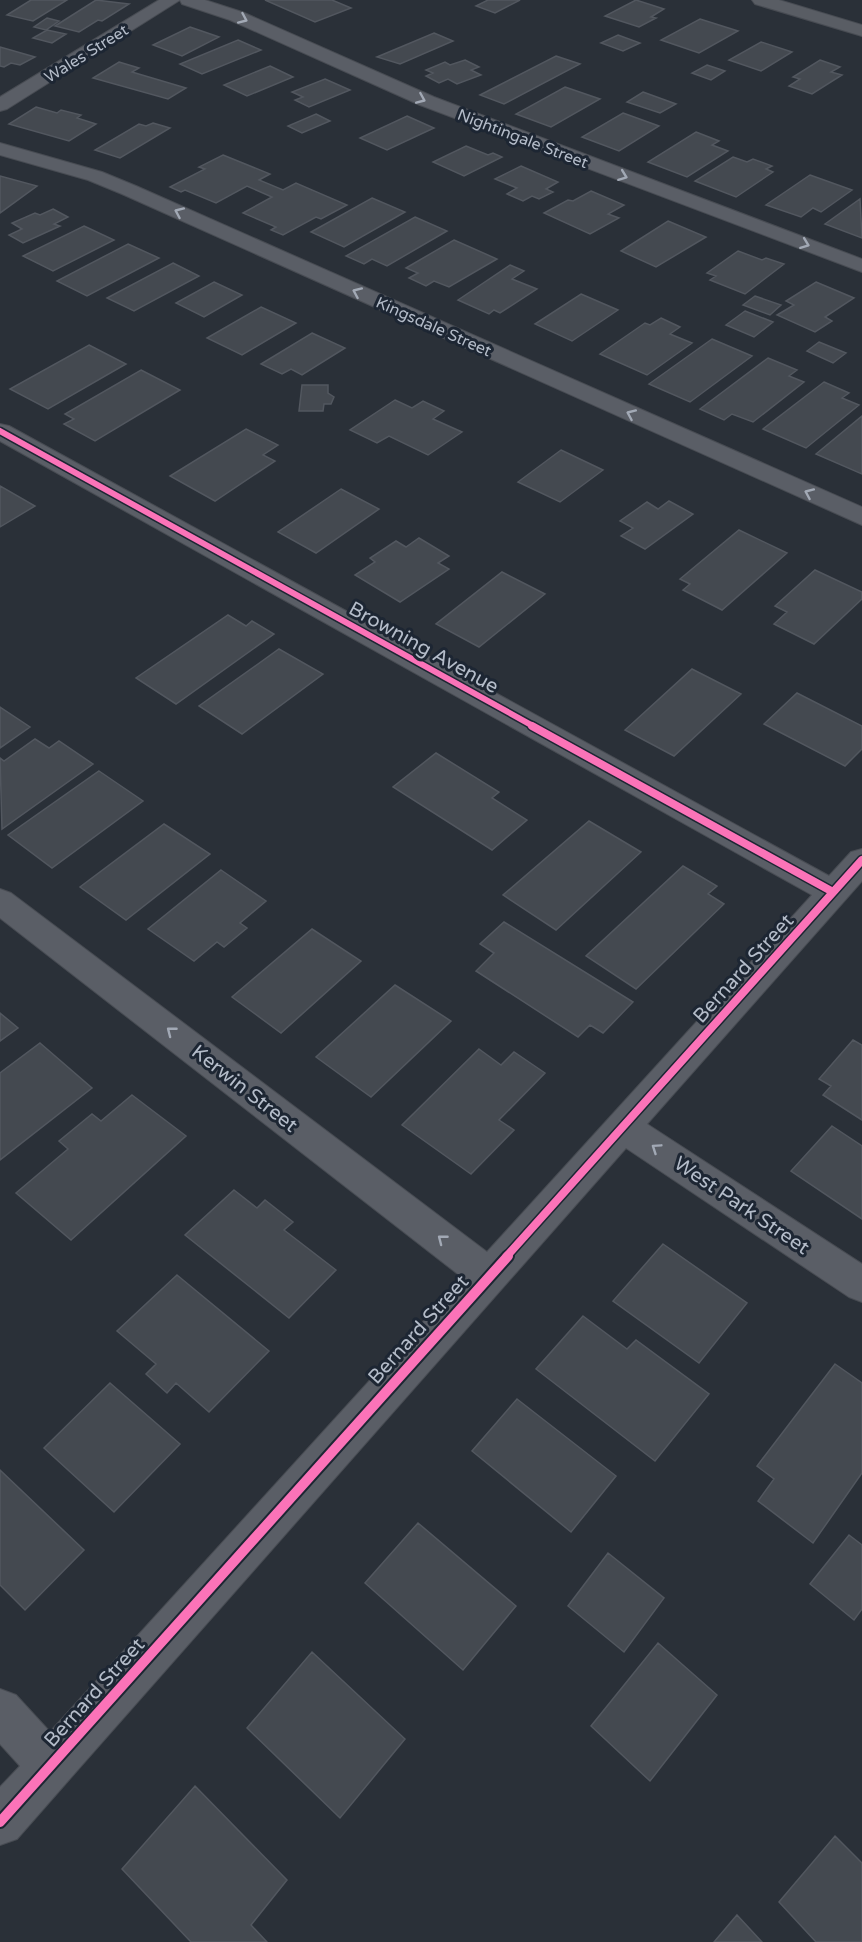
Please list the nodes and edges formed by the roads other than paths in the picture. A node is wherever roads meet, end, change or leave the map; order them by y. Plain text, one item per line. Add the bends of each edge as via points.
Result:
1 (171, 0) edge
2 (188, 0) edge
3 (760, 0) edge
4 (862, 31) edge
5 (0, 105) edge
6 (0, 149) edge
7 (862, 266) edge
8 (0, 431) edge
9 (862, 517) edge
10 (862, 860) edge
11 (833, 892) junction
12 (0, 901) edge
13 (622, 1126) junction
14 (489, 1275) junction
15 (862, 1285) edge
16 (0, 1712) edge
17 (51, 1766) junction
18 (0, 1822) edge

1 - 5 street, Wales Street
2 -> 7 street, Nightingale Street via 236,16 436,105
3 - 4 main road
9 -> 6 street, Kingsdale Street via 129,190 95,176
8 - 11 street, Browning Avenue
10 - 11 street, Bernard Street
11 - 13 street, Bernard Street
14 -> 12 street, Kerwin Street
13 - 14 street, Bernard Street
15 -> 13 street, West Park Street
14 - 17 street, Bernard Street
16 - 17 street
17 - 18 street, Bernard Street

